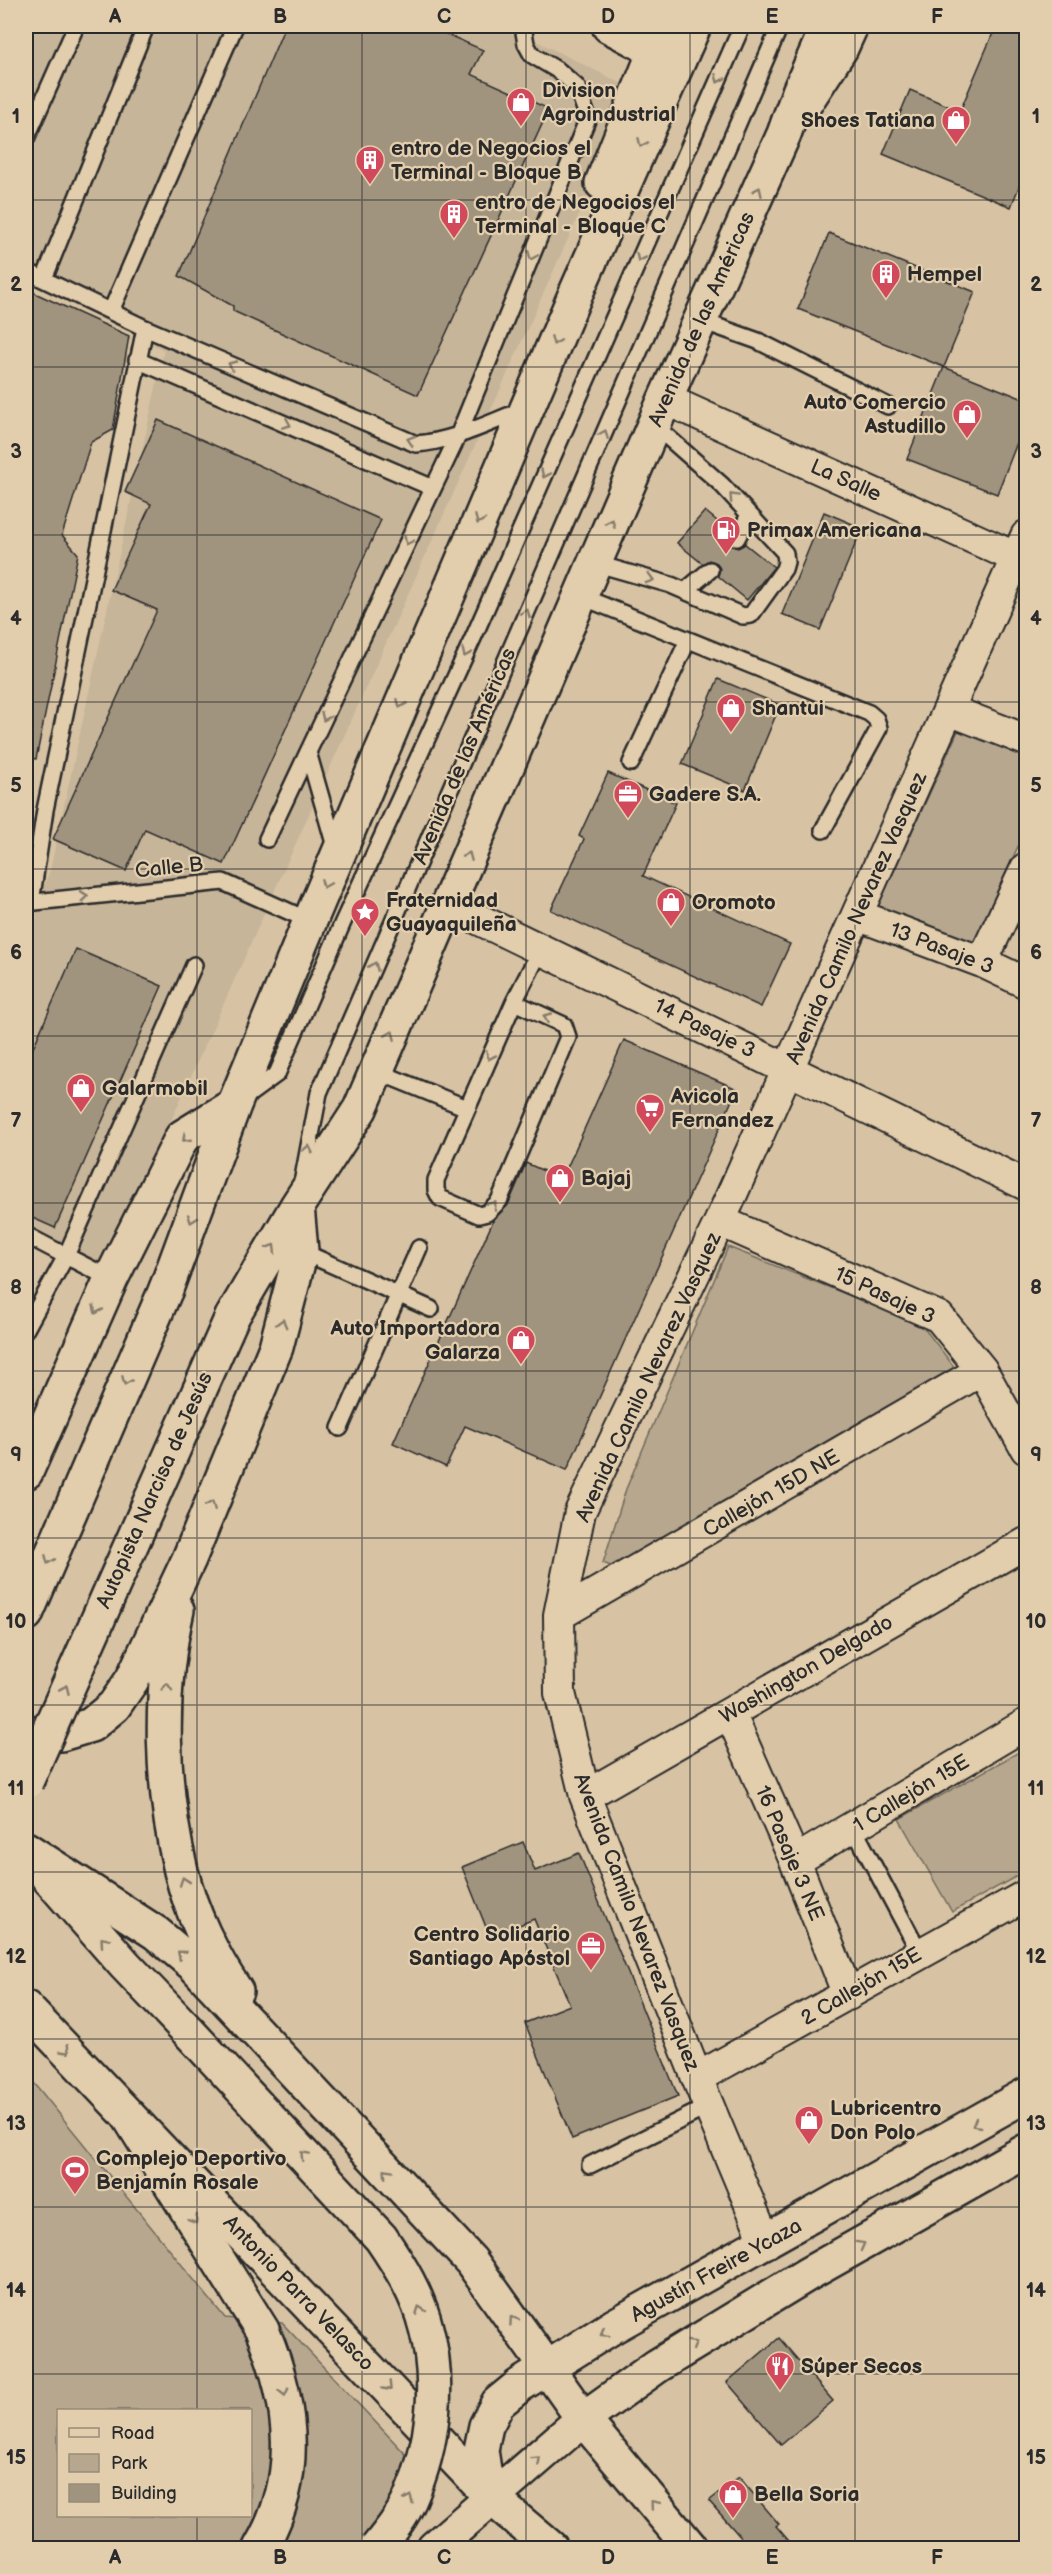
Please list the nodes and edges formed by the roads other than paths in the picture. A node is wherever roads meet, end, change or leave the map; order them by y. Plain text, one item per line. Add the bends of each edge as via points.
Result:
1 (75, 26) edge
2 (146, 26) edge
3 (235, 26) edge
4 (523, 26) edge
5 (609, 26) edge
6 (742, 26) edge
7 (780, 26) edge
8 (828, 26) edge
9 (851, 26) edge
10 (674, 38) edge
11 (784, 134) junction
12 (26, 139) edge
13 (26, 271) edge
14 (44, 279) junction
15 (111, 312) junction
16 (699, 320) junction
17 (146, 328) junction
18 (137, 360) junction
19 (888, 406) dead end
20 (526, 409) junction
21 (659, 412) junction
22 (458, 436) junction
23 (433, 488) junction
24 (749, 515) junction
25 (737, 538) dead end
26 (1023, 552) edge
27 (594, 563) junction
28 (710, 570) dead end
29 (684, 591) junction
30 (580, 596) junction
31 (688, 640) junction
32 (949, 710) junction
33 (1026, 740) edge
34 (308, 752) junction
35 (631, 763) dead end
36 (823, 830) dead end
37 (267, 839) dead end
38 (338, 854) junction
39 (1026, 868) edge
40 (28, 902) edge
41 (447, 904) junction
42 (857, 915) junction
43 (310, 921) junction
44 (541, 949) junction
45 (982, 962) junction
46 (194, 965) dead end
47 (1026, 982) edge
48 (514, 1002) junction
49 (789, 1068) junction
50 (376, 1071) junction
51 (234, 1106) junction
52 (467, 1108) junction
53 (1026, 1185) edge
54 (297, 1206) junction
55 (720, 1221) junction
56 (26, 1235) edge
57 (419, 1248) dead end
58 (301, 1251) junction
59 (66, 1256) junction
60 (111, 1279) junction
61 (399, 1293) junction
62 (431, 1309) dead end
63 (26, 1329) edge
64 (982, 1370) junction
65 (340, 1428) dead end
66 (1026, 1449) edge
67 (26, 1472) edge
68 (1026, 1543) edge
69 (189, 1558) junction
70 (26, 1614) edge
71 (559, 1615) junction
72 (730, 1713) junction
73 (1026, 1724) edge
74 (26, 1731) edge
75 (26, 1782) edge
76 (585, 1796) junction
77 (853, 1827) junction
78 (26, 1850) edge
79 (795, 1862) junction
80 (1026, 1895) edge
81 (920, 1953) junction
82 (848, 1995) junction
83 (26, 2008) edge
84 (282, 2060) junction
85 (697, 2078) junction
86 (1026, 2095) edge
87 (709, 2106) junction
88 (129, 2117) junction
89 (1026, 2151) edge
90 (591, 2164) dead end
91 (766, 2243) junction
92 (547, 2368) junction
93 (584, 2419) junction
94 (494, 2499) junction
95 (260, 2548) edge
96 (377, 2548) edge
97 (434, 2548) edge
98 (551, 2548) edge
99 (691, 2548) edge

1 - 12 lane
2 - 14 lane
3 - 15 lane
4 -> 22 lane via 532,55 577,87 588,118
5 - 10 main road
6 -> 51 lane, Avenida de las Américas via 277,1074
54 -> 7 lane, Avenida de las Américas via 319,1093
8 - 11 main road, Avenida de las Américas
9 - 11 main road, Avenida de las Américas via 841,48
10 -> 20 main road via 575,295
16 -> 11 main road, Avenida de las Américas
13 - 14 lane
14 - 15 lane
15 - 17 lane
16 - 19 lane via 758,341
16 - 21 main road, Avenida de las Américas
17 - 18 lane
22 -> 17 lane via 416,444
18 -> 23 lane
18 - 40 lane
20 - 22 lane
20 -> 38 main road
24 -> 21 lane
21 - 26 street, La Salle
27 -> 21 main road, Avenida de las Américas
22 - 23 lane
23 -> 34 lane
24 - 25 lane
24 - 29 lane via 785,553 786,562 751,615 736,614
26 - 32 street, Avenida Camilo Nevarez Vasquez
27 -> 29 lane
27 - 30 main road, Avenida de las Américas
28 - 29 lane
30 - 31 lane
41 -> 30 main road, Avenida de las Américas
31 - 35 lane
31 - 36 lane via 869,712 876,719 879,728
32 - 33 street
32 - 42 street, Avenida Camilo Nevarez Vasquez
34 - 37 lane
34 - 38 lane
38 -> 43 main road
39 - 45 street
40 -> 43 lane, Calle B via 223,882
41 - 44 street, 14 Pasaje 3
50 -> 41 main road, Avenida de las Américas
42 - 45 street, 13 Pasaje 3
42 - 49 street, Avenida Camilo Nevarez Vasquez
43 - 51 main road
44 - 48 lane
44 - 49 street, 14 Pasaje 3
45 - 47 street, 13 Pasaje 3
46 - 59 lane
48 -> 52 lane
52 -> 48 lane via 436,1180 436,1190 440,1198 479,1215 499,1201 568,1037 564,1025
49 - 53 street, 14 Pasaje 3
49 - 55 street, Avenida Camilo Nevarez Vasquez
50 - 52 lane
50 - 54 main road, Avenida de las Américas via 360,1108
51 -> 60 main road via 182,1137
51 -> 70 main road via 166,1289
54 - 58 main road
75 -> 54 main road, Autopista Narcisa de Jesús, bridge via 232,1317
55 - 64 street, 15 Pasaje 3 via 939,1317
55 - 71 street, Avenida Camilo Nevarez Vasquez via 580,1512
56 - 59 lane
57 - 61 lane
58 - 61 lane
69 -> 58 main road via 276,1347
59 - 60 lane
59 - 63 lane
60 -> 67 main road
61 - 62 lane
61 - 65 lane
64 - 66 street, 15 Pasaje 3
64 - 71 street, Callejón 15D NE
68 - 72 street, Washington Delgado
69 - 74 main road via 132,1680 114,1706 91,1725 61,1734
84 -> 69 main road via 223,1972 181,1872 169,1791 165,1718 172,1635
71 - 76 street, Avenida Camilo Nevarez Vasquez via 560,1693
72 - 76 street, Washington Delgado
72 - 79 street, 16 Pasaje 3 NE
73 - 77 street, 1 Callejón 15E
76 - 85 street, Avenida Camilo Nevarez Vasquez
77 - 79 street, 1 Callejón 15E
77 - 81 lane
84 -> 78 main road via 195,1966 156,1933
96 -> 78 main road, bridge via 410,2500 431,2421 432,2362 426,2328 402,2269 381,2238 125,1965
79 - 82 street, 16 Pasaje 3 NE
80 - 81 street, 2 Callejón 15E
81 - 82 street, 2 Callejón 15E
82 - 85 street, 2 Callejón 15E
83 -> 88 main road, Antonio Parra Velasco
92 -> 84 main road via 471,2261
85 - 87 street, Avenida Camilo Nevarez Vasquez
86 -> 91 main road, Agustín Freire Ycaza
87 - 90 lane
87 - 91 street, Avenida Camilo Nevarez Vasquez
88 -> 94 main road, Antonio Parra Velasco
88 -> 95 main road via 262,2330 278,2367 286,2401 287,2470 268,2535
93 -> 89 main road via 657,2366 808,2274
91 -> 92 main road, Agustín Freire Ycaza via 614,2326
92 - 93 main road
92 - 94 main road, Agustín Freire Ycaza via 498,2403 486,2426 482,2463
94 -> 93 main road
99 -> 93 main road
94 - 97 main road
94 - 98 main road, Antonio Parra Velasco

